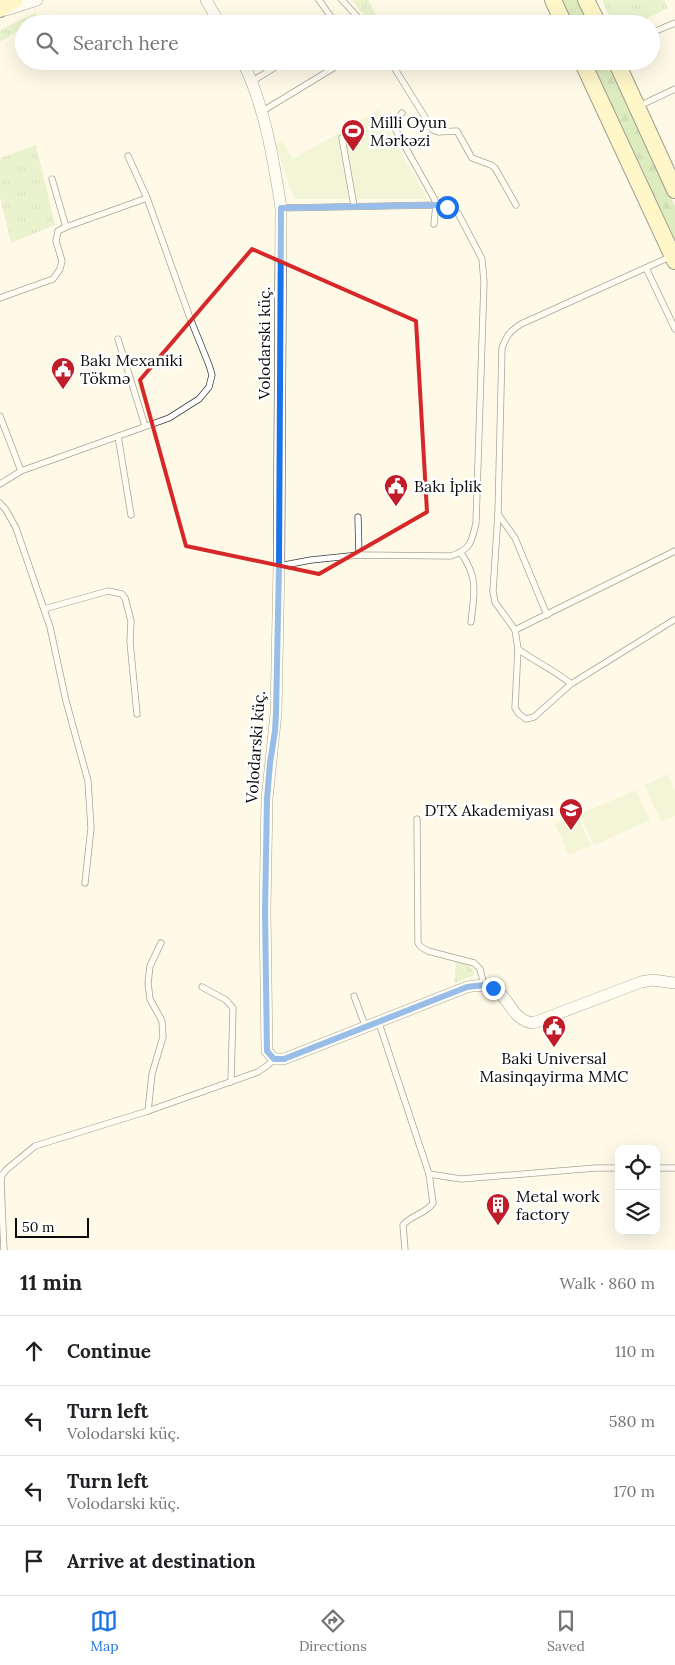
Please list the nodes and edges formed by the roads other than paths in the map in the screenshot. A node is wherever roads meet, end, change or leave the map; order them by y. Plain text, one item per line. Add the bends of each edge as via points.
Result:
1 (15, 0) edge
2 (37, 0) edge
3 (206, 0) edge
4 (319, 0) edge
5 (342, 0) edge
6 (553, 0) edge
7 (586, 0) edge
8 (0, 11) edge
9 (215, 15) edge
10 (330, 15) edge
11 (356, 15) edge
12 (560, 15) edge
13 (594, 15) edge
14 (675, 23) edge
15 (660, 29) edge
16 (246, 70) edge
17 (270, 70) edge
18 (330, 70) edge
19 (396, 70) edge
20 (586, 70) edge
21 (620, 70) edge
22 (251, 82) junction
23 (675, 89) edge
24 (637, 106) junction
25 (261, 112) junction
26 (402, 113) dead end
27 (342, 138) dead end
28 (128, 156) dead end
29 (52, 179) dead end
30 (674, 183) edge
31 (147, 198) junction
32 (436, 205) junction
33 (516, 205) dead end
34 (354, 206) junction
35 (281, 208) junction
36 (434, 224) dead end
37 (66, 227) junction
38 (674, 258) edge
39 (646, 268) junction
40 (0, 298) edge
41 (675, 329) edge
42 (118, 339) dead end
43 (0, 416) edge
44 (145, 426) junction
45 (118, 436) junction
46 (21, 471) junction
47 (0, 484) edge
48 (0, 503) edge
49 (498, 514) junction
50 (131, 515) dead end
51 (358, 516) dead end
52 (675, 551) edge
53 (461, 553) junction
54 (359, 555) junction
55 (279, 566) junction
56 (44, 610) junction
57 (547, 615) junction
58 (674, 620) dead end
59 (471, 622) dead end
60 (515, 630) junction
61 (518, 649) junction
62 (571, 684) junction
63 (137, 714) dead end
64 (417, 819) dead end
65 (85, 883) dead end
66 (161, 943) dead end
67 (675, 983) edge
68 (484, 985) junction
69 (202, 987) dead end
70 (354, 996) dead end
71 (378, 1022) junction
72 (366, 1028) junction
73 (274, 1059) junction
74 (231, 1082) junction
75 (148, 1111) junction
76 (615, 1168) edge
77 (660, 1168) edge
78 (675, 1168) edge
79 (429, 1174) junction
80 (4, 1250) edge
81 (405, 1250) edge

1 - 8 main road
2 - 8 street
3 - 9 street
4 - 10 lane
5 - 11 lane
6 - 12 main road
7 - 13 main road
14 - 15 lane
16 - 22 street, Volodarski küç.
17 - 22 lane
18 - 25 lane
19 - 33 lane via 433,130 456,131 472,158 495,168
20 - 38 main road
21 - 24 main road
22 - 25 street, Volodarski küç.
23 - 24 lane
24 - 30 main road
25 - 35 street, Volodarski küç.
26 - 32 lane via 394,127 434,195
27 - 34 lane
28 - 31 lane
29 - 37 lane
31 - 37 lane
31 - 44 lane via 212,375 209,387 199,400 168,418
32 - 34 lane
32 - 36 lane
32 - 53 lane via 458,213 484,269 476,523 470,546
34 - 35 lane
35 - 55 street, Volodarski küç.
37 - 40 lane via 58,231 56,241 62,262 53,279
38 - 39 lane
39 - 41 lane
39 - 49 lane via 521,324 506,338 502,348
42 - 44 lane
43 - 46 lane
44 - 45 lane
45 - 46 lane
45 - 50 lane
46 - 47 lane
48 - 56 lane via 16,528
49 - 57 lane via 515,538
49 - 60 lane via 493,591 495,602
51 - 54 lane
52 - 57 lane
53 - 54 lane via 450,556
53 - 59 lane via 473,575
54 - 55 lane
55 - 73 street, Volodarski küç. via 276,722 268,775 265,911 267,1046
56 - 63 lane via 108,591 122,594 131,621
56 - 65 lane via 88,781 91,828
57 - 60 lane
58 - 62 lane
60 - 61 lane
61 - 62 lane
61 - 62 lane via 515,708 519,714 534,718
64 - 68 lane via 418,943 428,951 474,963 480,969
66 - 75 lane via 150,966 148,984 150,999 162,1021 163,1037 152,1074
67 - 68 street via 641,982 533,1024 522,1020 500,993
68 - 71 street via 467,987
69 - 74 lane via 226,1000 233,1008
70 - 72 lane
71 - 72 street
71 - 79 lane
72 - 73 street via 284,1059
73 - 74 lane via 258,1072
74 - 75 lane
75 - 80 lane via 35,1146 7,1169 1,1183
76 - 79 lane via 460,1179
77 - 78 lane
79 - 81 lane via 433,1203 403,1225

